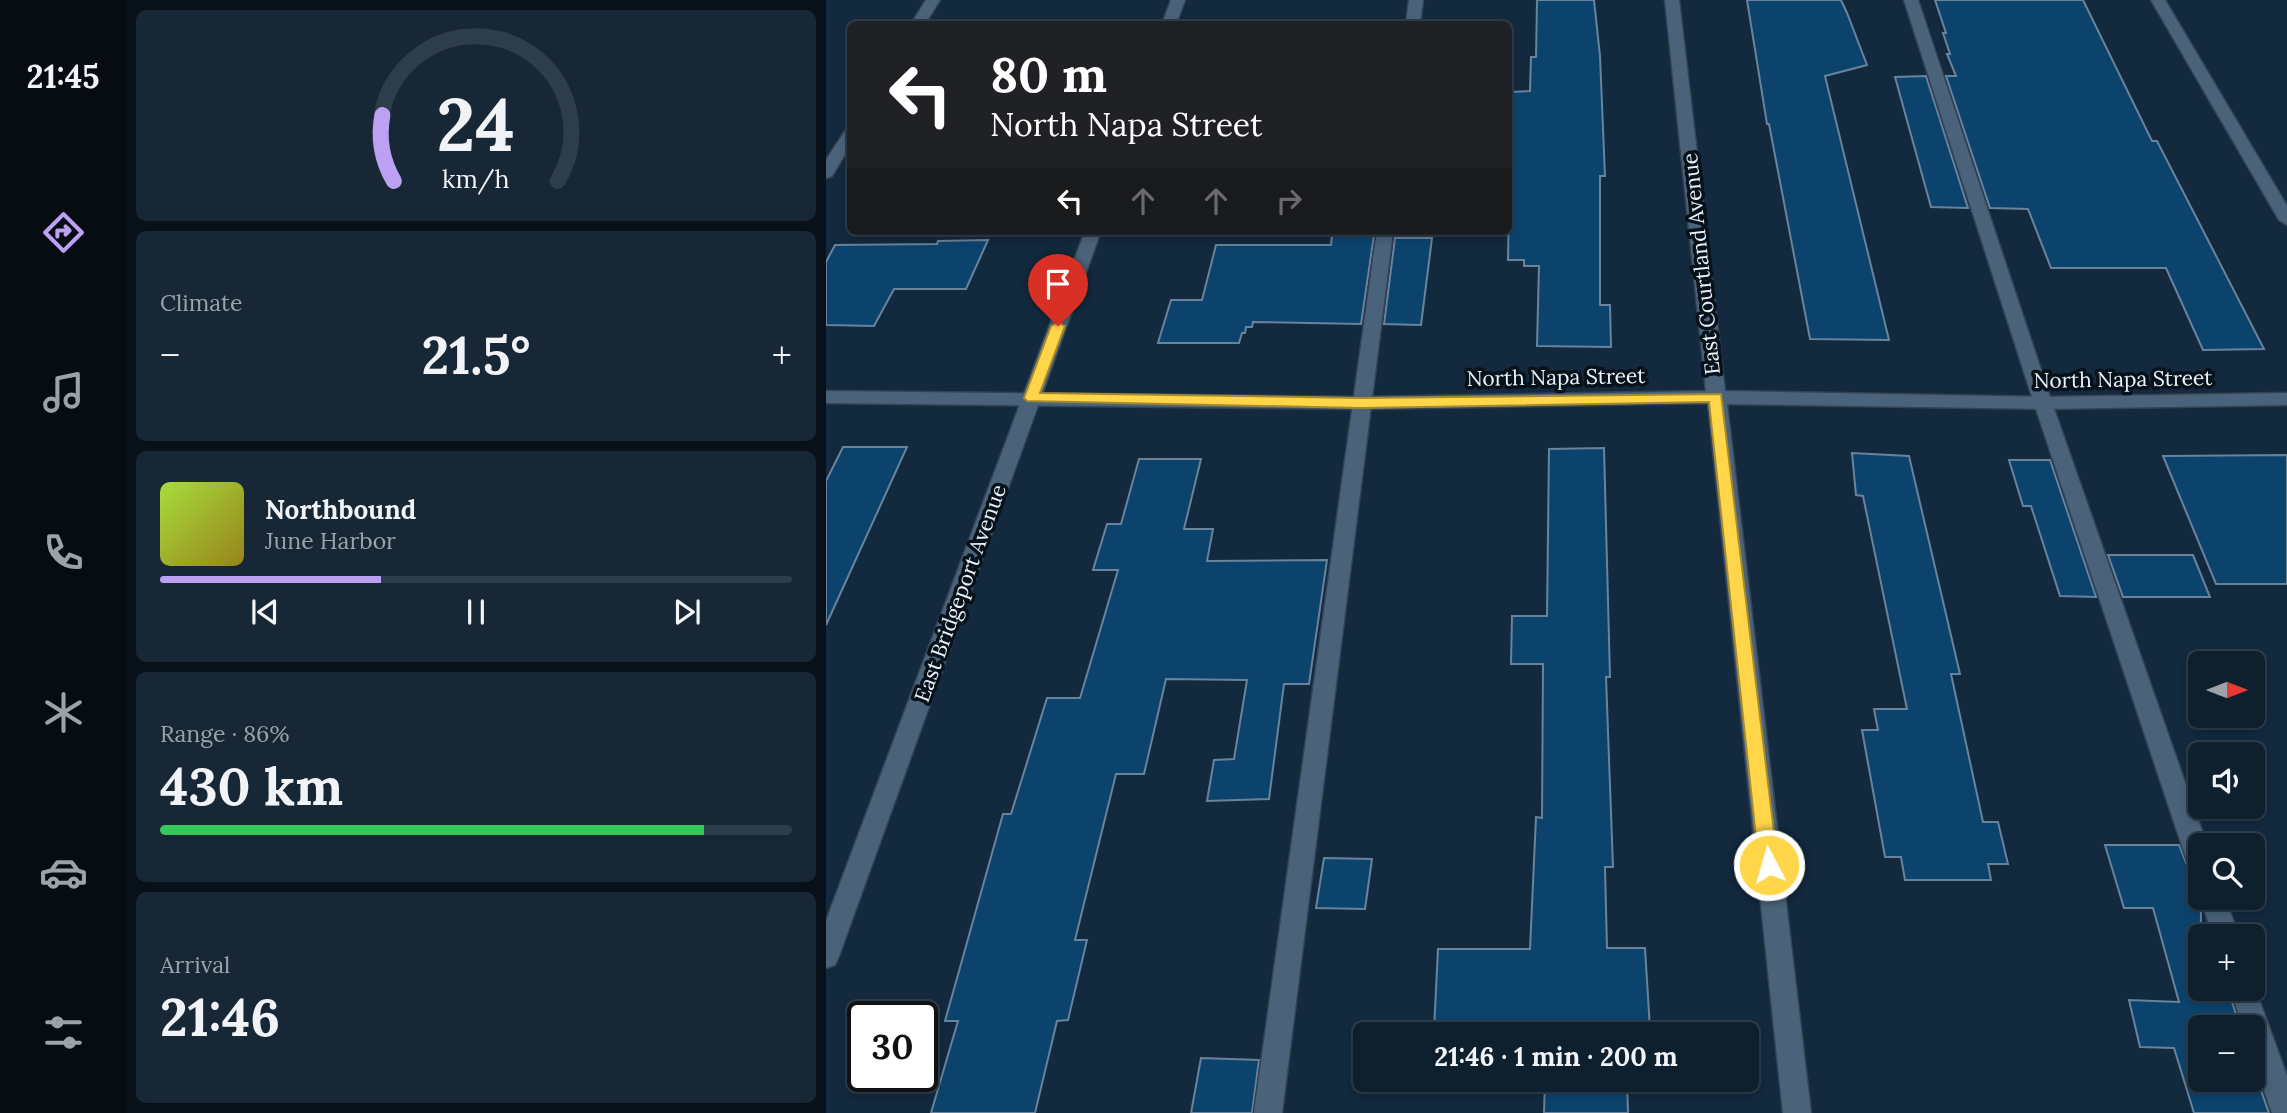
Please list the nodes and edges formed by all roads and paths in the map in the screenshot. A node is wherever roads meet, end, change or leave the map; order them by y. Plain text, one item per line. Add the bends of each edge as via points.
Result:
1 (933, 0) edge
2 (1178, 0) edge
3 (1416, 0) edge
4 (1672, 0) edge
5 (1911, 0) edge
6 (2158, 0) edge
7 (920, 21) edge
8 (1170, 21) edge
9 (1413, 21) edge
10 (847, 139) edge
11 (826, 173) edge
12 (2287, 220) edge
13 (1092, 235) edge
14 (1384, 235) edge
15 (826, 397) edge
16 (1716, 397) junction
17 (1032, 398) junction
18 (2287, 399) edge
19 (1361, 403) junction
20 (2043, 403) junction
21 (2190, 833) edge
22 (826, 956) edge
23 (2248, 1001) edge
24 (1268, 1113) edge
25 (1797, 1113) edge
26 (2286, 1113) edge

1 - 7 street
2 - 8 street
3 - 9 street
4 - 16 street, East Courtland Avenue
5 - 20 street
6 - 12 street
10 - 11 street
13 - 17 street, East Bridgeport Avenue
14 - 19 street
15 - 17 street, North Napa Street
16 - 19 street, North Napa Street
16 - 20 street, North Napa Street
16 - 25 street, East Courtland Avenue
17 - 19 street, North Napa Street
17 - 22 street, East Bridgeport Avenue
18 - 20 street, North Napa Street
19 - 24 street
20 - 21 street
23 - 26 street

